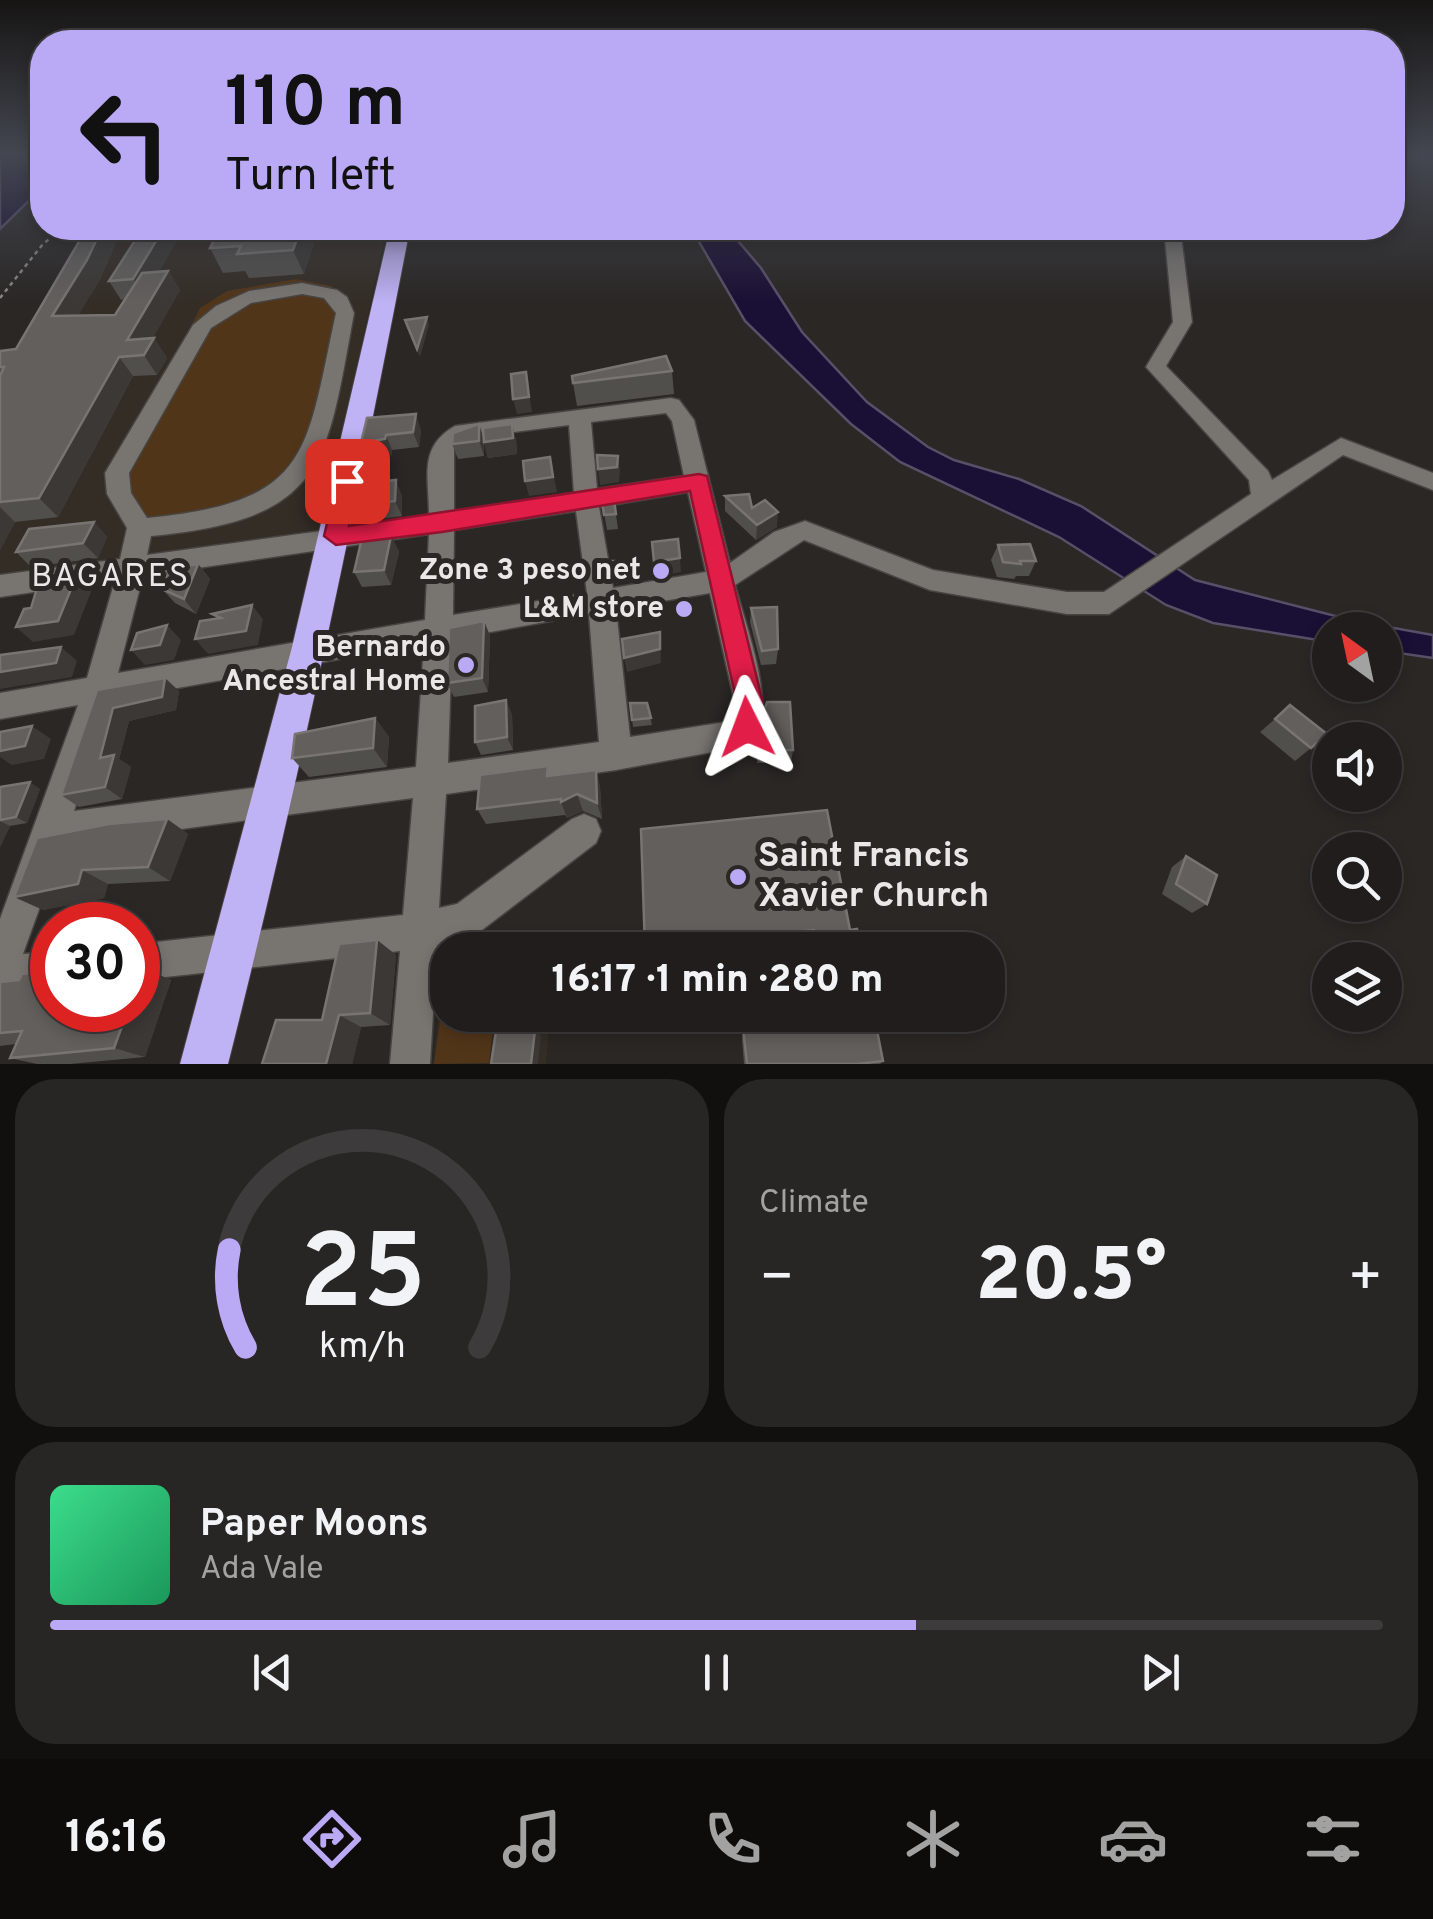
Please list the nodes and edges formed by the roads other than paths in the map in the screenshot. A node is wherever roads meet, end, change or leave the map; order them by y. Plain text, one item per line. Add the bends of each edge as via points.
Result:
1 (398, 240) edge
2 (1173, 240) edge
3 (580, 419) junction
4 (699, 482) junction
5 (1433, 482) edge
6 (1264, 497) junction
7 (586, 500) junction
8 (442, 523) junction
9 (140, 528) junction
10 (336, 536) junction
11 (132, 565) junction
12 (722, 580) junction
13 (0, 586) edge
14 (602, 604) junction
15 (436, 630) junction
16 (308, 653) junction
17 (96, 689) junction
18 (0, 706) edge
19 (616, 756) junction
20 (428, 780) junction
21 (272, 801) junction
22 (51, 830) junction
23 (584, 831) dead end
24 (419, 931) junction
25 (235, 952) junction
26 (160, 960) edge
27 (0, 967) edge
28 (30, 972) edge
29 (0, 975) edge
30 (204, 1064) edge
31 (410, 1064) edge

1 - 10 highway
2 - 6 street via 1185,315 1156,368 1260,477
3 - 4 street via 671,405 683,420
3 - 7 street
3 - 8 street via 454,434 441,451
4 - 7 street
4 - 12 street
5 - 6 street via 1341,446
6 - 12 street via 1109,603 1067,603 930,580 804,530
7 - 8 street
7 - 14 street
8 - 10 street
8 - 15 street
9 - 9 street via 119,494 117,473 203,325 221,309 271,290 302,288 338,299 345,314 317,445 304,466 253,506 200,522
9 - 11 street
10 - 11 street
10 - 16 highway
11 - 13 street
11 - 17 street
12 - 14 street
12 - 19 street via 749,699 747,727 740,736
14 - 15 street
14 - 19 street
15 - 16 street
15 - 20 street
16 - 17 street
16 - 21 highway
17 - 18 street
17 - 22 street
19 - 20 street
20 - 21 street
20 - 24 street
21 - 22 street
21 - 25 highway
22 - 27 street
23 - 24 street via 477,914
24 - 25 street
24 - 31 street
25 - 26 street
25 - 30 highway
28 - 29 street

